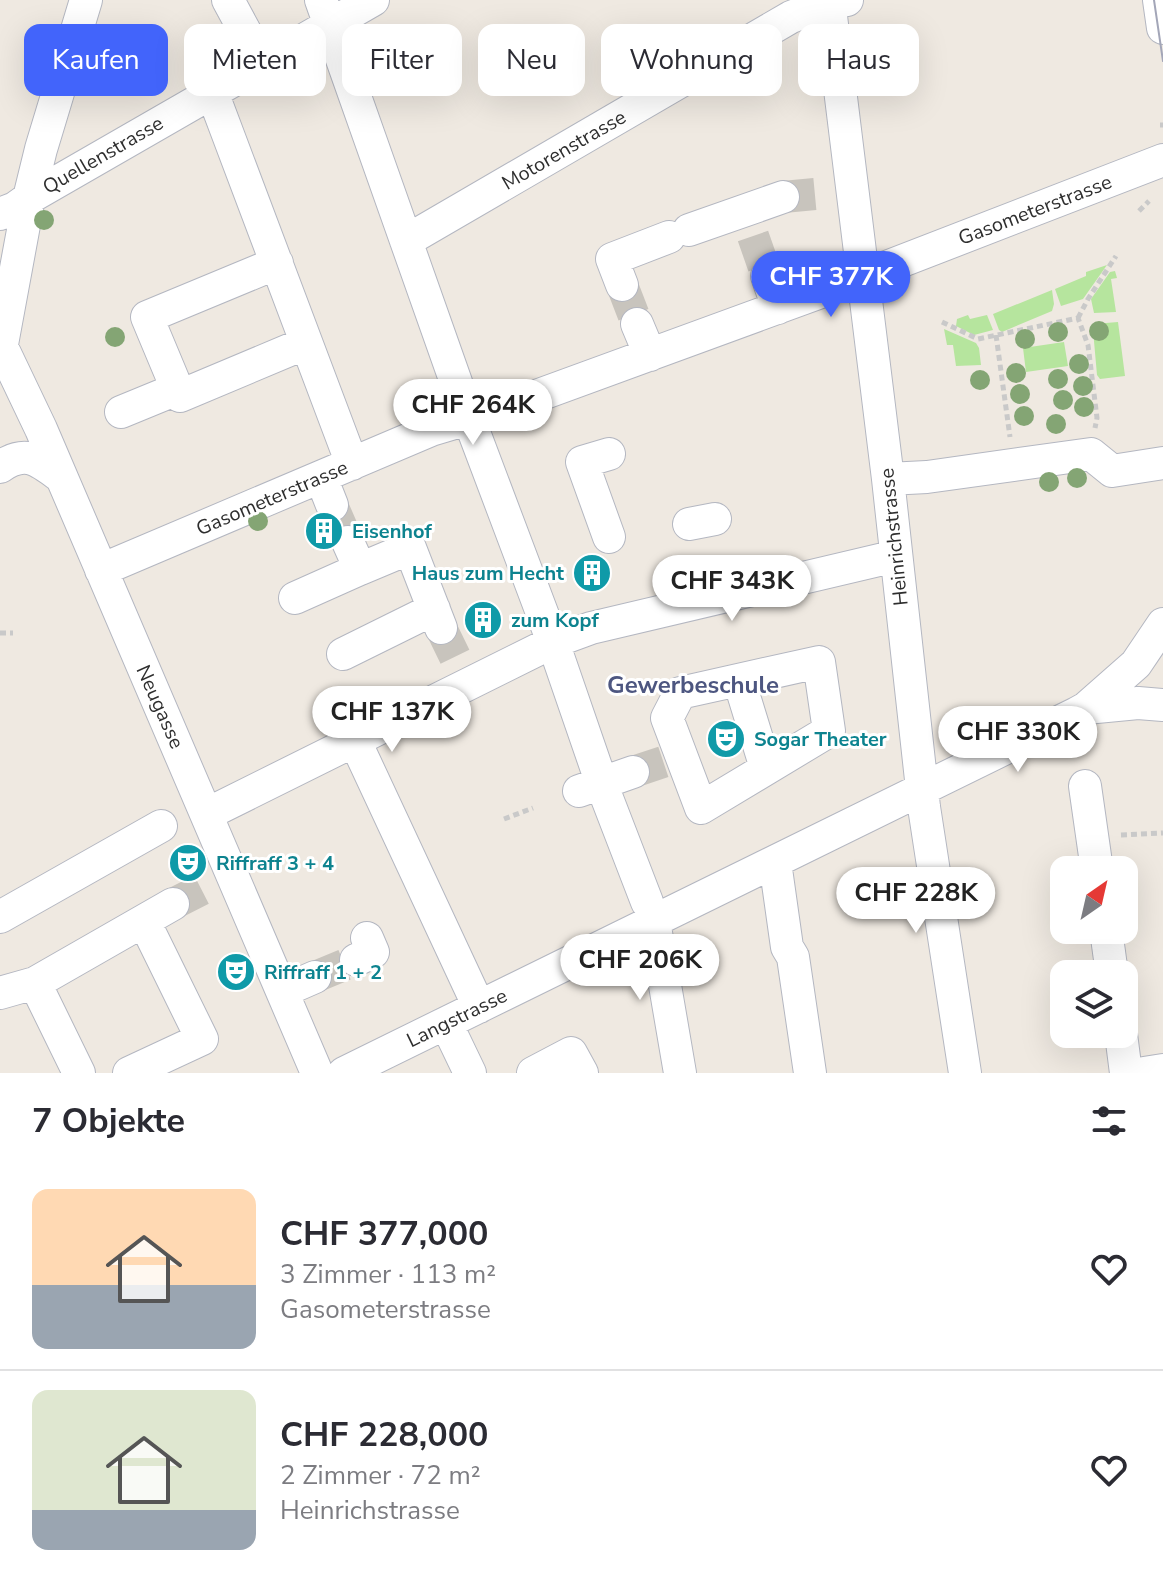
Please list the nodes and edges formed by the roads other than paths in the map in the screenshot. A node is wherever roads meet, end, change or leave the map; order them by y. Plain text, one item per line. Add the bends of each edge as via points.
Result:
1 (86, 0) edge
2 (228, 0) edge
3 (373, 0) edge
4 (1159, 0) edge
5 (836, 1) edge
6 (325, 12) edge
7 (241, 24) edge
8 (1163, 28) edge
9 (205, 96) edge
10 (214, 96) edge
11 (1163, 160) edge
12 (783, 197) tunnel mouth
13 (29, 198) junction
14 (0, 214) edge
15 (406, 241) junction
16 (272, 252) junction
17 (767, 276) tunnel mouth
18 (864, 276) junction
19 (211, 278) dead end
20 (622, 285) tunnel mouth
21 (778, 308) junction
22 (637, 324) tunnel mouth
23 (306, 343) junction
24 (1, 348) edge
25 (650, 355) junction
26 (177, 389) junction
27 (121, 412) dead end
28 (469, 419) junction
29 (609, 454) dead end
30 (1163, 463) edge
31 (352, 464) junction
32 (0, 467) edge
33 (61, 477) junction
34 (888, 479) junction
35 (609, 537) dead end
36 (896, 556) junction
37 (101, 570) junction
38 (295, 598) dead end
39 (1163, 624) edge
40 (553, 642) junction
41 (343, 654) dead end
42 (739, 680) junction
43 (1163, 705) edge
44 (1086, 708) junction
45 (355, 741) junction
46 (766, 768) junction
47 (633, 772) tunnel mouth
48 (1085, 786) dead end
49 (595, 789) junction
50 (922, 790) junction
51 (207, 814) junction
52 (161, 826) dead end
53 (1095, 856) edge
54 (775, 862) junction
55 (173, 904) tunnel mouth
56 (651, 912) junction
57 (0, 917) edge
58 (144, 921) junction
59 (315, 977) tunnel mouth
60 (35, 983) junction
61 (283, 991) junction
62 (0, 993) edge
63 (479, 1007) junction
64 (446, 1023) junction
65 (1123, 1048) edge
66 (1163, 1070) edge
67 (79, 1073) edge
68 (129, 1073) edge
69 (317, 1073) edge
70 (344, 1073) edge
71 (470, 1073) edge
72 (533, 1073) edge
73 (582, 1073) edge
74 (680, 1073) edge
75 (810, 1073) edge
76 (965, 1073) edge
77 (1126, 1073) edge
78 (1144, 1073) edge

1 - 13 street
2 - 7 street
3 - 6 street, Quellenstrasse
4 - 8 street
5 - 15 street, Motorenstrasse via 791,17
5 - 18 street, Heinrichstrasse via 838,191
6 - 15 street
9 - 13 street, Quellenstrasse
10 - 16 street
11 - 18 street, Gasometerstrasse
12 - 20 street via 748,224 679,233 612,259
13 - 14 street, Quellenstrasse
13 - 24 street
15 - 28 street
16 - 19 street
16 - 23 street
16 - 26 street via 147,317
17 - 21 street
18 - 21 street, Gasometerstrasse
18 - 34 street, Heinrichstrasse
21 - 25 street, Gasometerstrasse
22 - 25 street
23 - 26 street via 180,396
23 - 31 street
24 - 33 street, Neugasse
25 - 28 street, Gasometerstrasse
26 - 27 street
28 - 31 street, Gasometerstrasse
28 - 40 street
29 - 35 street via 582,462
30 - 34 street via 1112,471 1091,454
31 - 37 street, Gasometerstrasse via 326,491
32 - 33 street via 27,457
33 - 37 street, Neugasse
34 - 36 street, Heinrichstrasse
36 - 40 street via 591,628
36 - 50 street, Heinrichstrasse
37 - 51 street, Neugasse
38 - 41 street via 354,556 410,548 437,618
39 - 44 street via 1136,664
40 - 45 street via 463,674
40 - 49 street
42 - 46 street
42 - 46 street via 819,662 829,731
42 - 46 street via 680,693 667,718 675,758 701,808
43 - 44 street
44 - 50 street, Langstrasse
45 - 51 street
45 - 63 street
47 - 49 street
48 - 53 street
49 - 56 street
50 - 54 street, Langstrasse
50 - 76 street, Heinrichstrasse
51 - 61 street, Neugasse via 222,878
52 - 57 street
54 - 56 street, Langstrasse
54 - 75 street
55 - 58 street
56 - 63 street, Langstrasse
56 - 74 street
58 - 60 street
58 - 68 street via 202,1039
59 - 61 street
60 - 62 street
60 - 67 street
61 - 69 street, Neugasse
63 - 64 street, Langstrasse
64 - 70 street, Langstrasse
64 - 71 street
65 - 77 street
66 - 78 street
72 - 73 street via 571,1053

